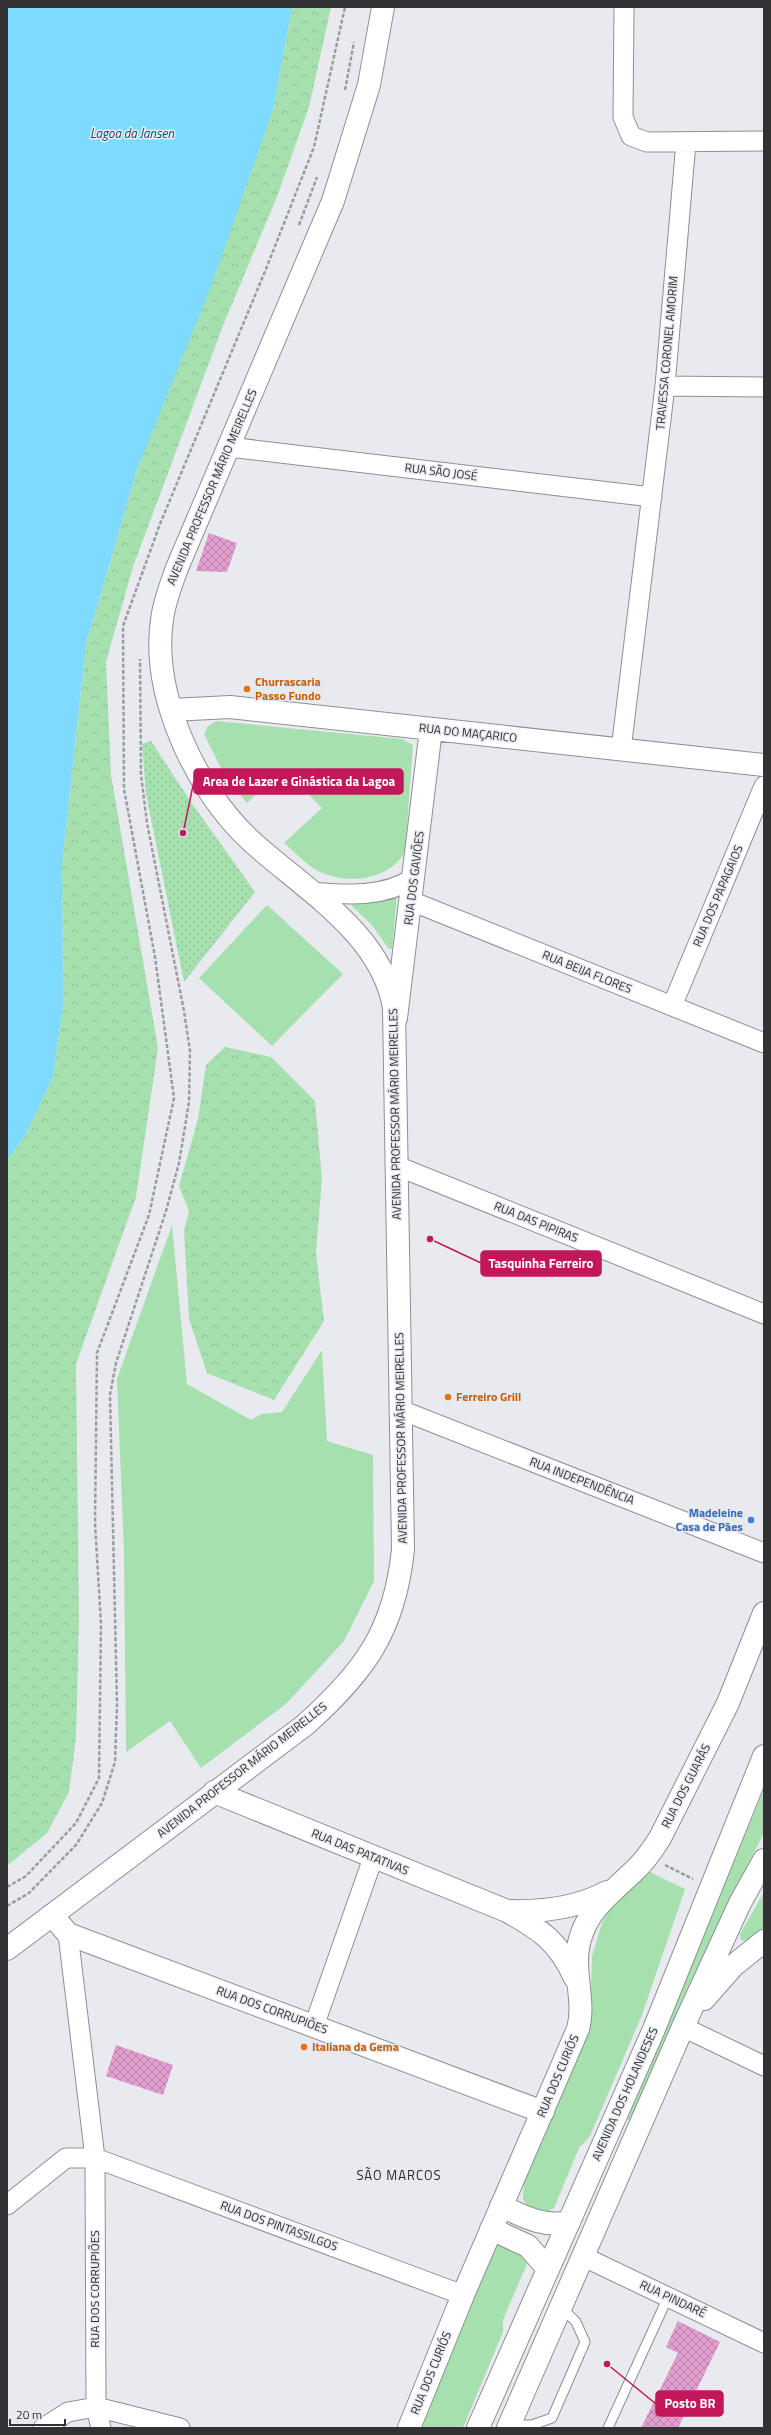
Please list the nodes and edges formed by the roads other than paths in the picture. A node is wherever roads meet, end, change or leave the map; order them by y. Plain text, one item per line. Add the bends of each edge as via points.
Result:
1 (383, 7) edge
2 (624, 7) edge
3 (764, 141) edge
4 (686, 142) junction
5 (665, 386) junction
6 (764, 387) edge
7 (229, 447) junction
8 (652, 497) junction
9 (172, 710) junction
10 (431, 729) junction
11 (621, 750) junction
12 (764, 765) edge
13 (764, 786) edge
14 (414, 878) junction
15 (311, 892) junction
16 (411, 901) junction
17 (672, 1006) junction
18 (394, 1027) junction
19 (764, 1043) edge
20 (397, 1166) junction
21 (764, 1314) edge
22 (401, 1410) junction
23 (764, 1552) edge
24 (764, 1613) edge
25 (764, 1756) edge
26 (214, 1792) junction
27 (373, 1858) junction
28 (764, 1860) edge
29 (614, 1888) junction
30 (507, 1911) junction
31 (52, 1915) junction
32 (68, 1934) junction
33 (580, 1939) joint
34 (764, 1941) edge
35 (7, 1949) edge
36 (577, 1982) junction
37 (314, 2026) junction
38 (683, 2027) junction
39 (764, 2066) edge
40 (543, 2112) junction
41 (94, 2158) junction
42 (7, 2205) edge
43 (501, 2206) junction
44 (569, 2222) junction
45 (491, 2229) junction
46 (582, 2256) junction
47 (548, 2269) junction
48 (463, 2295) junction
49 (668, 2297) junction
50 (560, 2306) junction
51 (764, 2343) edge
52 (96, 2407) junction
53 (511, 2427) edge
54 (43, 2428) edge
55 (101, 2428) edge
56 (180, 2428) edge
57 (409, 2428) edge
58 (478, 2428) edge
59 (608, 2428) edge

1 - 7 main road, AVENIDA PROFESSOR MÁRIO MEIRELLES via 369,85 333,201
2 - 4 street via 623,117 627,128 631,136 638,140
3 - 4 street
4 - 5 street, TRAVESSA CORONEL AMORIM
5 - 6 street
5 - 8 street, TRAVESSA CORONEL AMORIM
7 - 8 street, RUA SÃO JOSÉ
7 - 9 main road, AVENIDA PROFESSOR MÁRIO MEIRELLES via 177,568 162,619 162,666
8 - 11 street, TRAVESSA CORONEL AMORIM
9 - 10 main road, RUA DO MAÇARICO via 230,707
9 - 15 main road, AVENIDA PROFESSOR MÁRIO MEIRELLES via 184,744 212,795 249,839
10 - 11 main road, RUA DO MAÇARICO
10 - 14 main road, RUA DOS GAVIÕES
11 - 12 main road, RUA DO MAÇARICO
13 - 17 street, RUA DOS PAPAGAIOS
14 - 15 street via 391,890 372,894
14 - 16 main road, RUA DOS GAVIÕES
15 - 18 main road, AVENIDA PROFESSOR MÁRIO MEIRELLES via 344,922 375,957 389,984 394,1008
16 - 17 street, RUA BEIJA FLORES
16 - 18 main road, RUA DOS GAVIÕES
17 - 19 street, RUA BEIJA FLORES
18 - 20 main road, AVENIDA PROFESSOR MÁRIO MEIRELLES
20 - 21 street, RUA DAS PIPIRAS
20 - 22 main road, AVENIDA PROFESSOR MÁRIO MEIRELLES
22 - 23 street, RUA INDEPENDÊNCIA
22 - 26 main road, AVENIDA PROFESSOR MÁRIO MEIRELLES via 403,1549 399,1582 384,1626 363,1665 333,1700 304,1725
24 - 29 main road, RUA DOS GUARÁS via 728,1703 664,1831 648,1856
25 - 44 main road, AVENIDA DOS HOLANDESES via 654,2029
26 - 27 main road, RUA DAS PATATIVAS
26 - 31 main road, AVENIDA PROFESSOR MÁRIO MEIRELLES
27 - 30 main road, RUA DAS PATATIVAS
27 - 37 street
28 - 38 main road via 740,1903
29 - 30 main road, RUA DAS PATATIVAS via 598,1897 573,1905 534,1911
29 - 33 main road, RUA DOS GUARÁS via 596,1907
30 - 36 main road, RUA DAS PATATIVAS via 536,1927 555,1943
31 - 32 main road, RUA DOS CORRUPIÕES
31 - 35 main road, AVENIDA PROFESSOR MÁRIO MEIRELLES
32 - 37 main road, RUA DOS CORRUPIÕES
32 - 41 street, RUA DOS CORRUPIÕES
33 - 36 main road, RUA DOS CURIÓS via 576,1962
34 - 38 main road via 723,1977
36 - 40 main road, RUA DOS CURIÓS via 581,2019
37 - 40 main road, RUA DOS CORRUPIÕES
38 - 39 street
38 - 46 main road
40 - 43 main road, RUA DOS CURIÓS
41 - 42 street via 66,2158
41 - 48 street, RUA DOS PINTASSILGOS
41 - 52 street, RUA DOS CORRUPIÕES
43 - 44 main road via 541,2222
43 - 45 main road, RUA DOS CURIÓS
44 - 47 main road, AVENIDA DOS HOLANDESES
45 - 47 main road via 528,2246
45 - 48 main road, RUA DOS CURIÓS
46 - 49 street, RUA PINDARÉ
46 - 50 main road
47 - 58 main road, AVENIDA DOS HOLANDESES
48 - 57 main road, RUA DOS CURIÓS
49 - 51 street, RUA PINDARÉ
49 - 59 lane
50 - 53 main road
50 - 53 lane via 576,2322 585,2342 552,2418 532,2425
52 - 54 street via 68,2412
52 - 55 street, RUA DOS CORRUPIÕES
52 - 56 street

